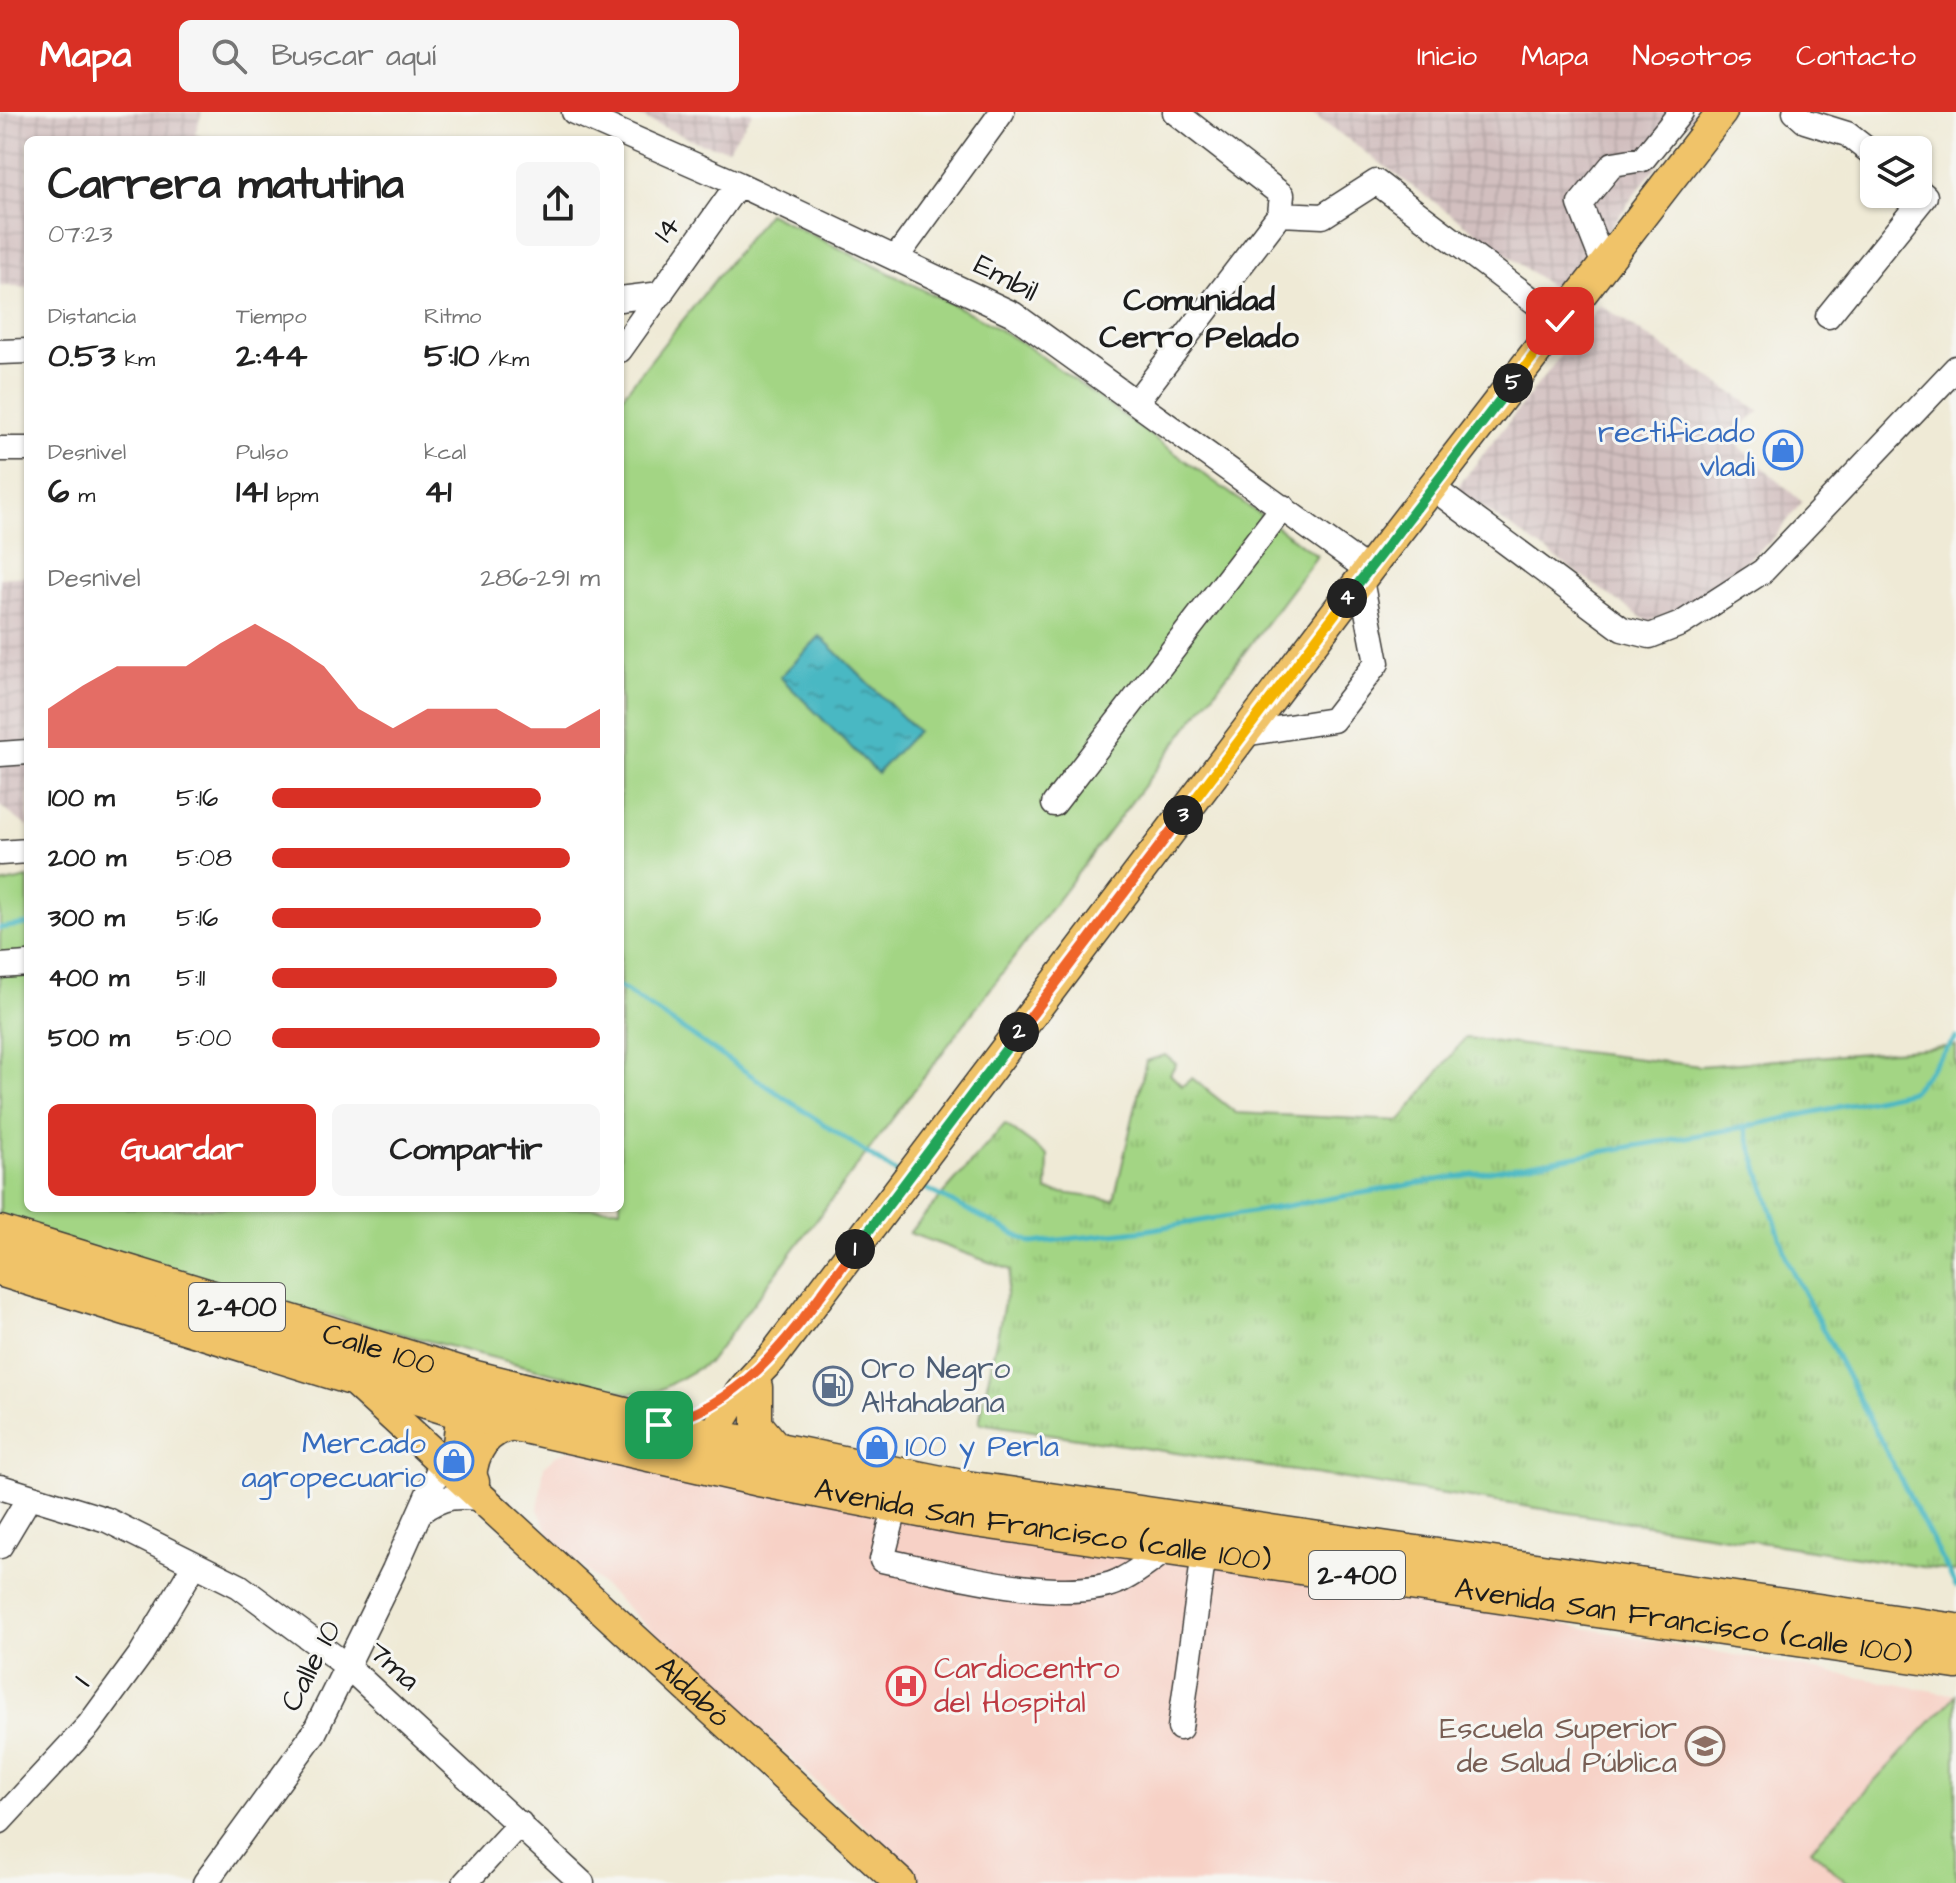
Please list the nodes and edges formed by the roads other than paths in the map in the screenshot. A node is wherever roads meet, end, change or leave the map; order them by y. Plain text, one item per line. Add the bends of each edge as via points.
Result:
1 (574, 112) edge
2 (1002, 112) edge
3 (1175, 112) edge
4 (1681, 112) edge
5 (1722, 112) edge
6 (1795, 112) edge
7 (1860, 144) edge
8 (738, 184) junction
9 (1915, 208) edge
10 (1280, 214) junction
11 (896, 258) junction
12 (1604, 265) junction
13 (661, 294) junction
14 (624, 299) edge
15 (1828, 316) dead end
16 (1560, 321) junction
17 (624, 345) edge
18 (24, 351) edge
19 (0, 352) edge
20 (1956, 368) edge
21 (1136, 402) junction
22 (0, 449) edge
23 (24, 449) edge
24 (1433, 488) junction
25 (1283, 507) junction
26 (1365, 575) junction
27 (1244, 734) junction
28 (24, 752) edge
29 (0, 754) edge
30 (1054, 804) dead end
31 (24, 851) edge
32 (0, 853) edge
33 (24, 964) edge
34 (0, 966) edge
35 (0, 1234) edge
36 (0, 1268) edge
37 (346, 1374) junction
38 (760, 1376) junction
39 (468, 1395) junction
40 (513, 1425) junction
41 (659, 1425) junction
42 (778, 1449) junction
43 (708, 1452) junction
44 (443, 1460) junction
45 (0, 1487) edge
46 (478, 1488) junction
47 (30, 1496) junction
48 (896, 1505) junction
49 (421, 1512) junction
50 (0, 1546) edge
51 (1169, 1548) junction
52 (1204, 1553) junction
53 (195, 1564) junction
54 (1956, 1632) edge
55 (1956, 1661) edge
56 (347, 1666) junction
57 (1180, 1728) dead end
58 (0, 1821) edge
59 (520, 1823) junction
60 (205, 1883) edge
61 (465, 1883) edge
62 (582, 1883) edge
63 (900, 1883) edge

1 - 8 street, Embil
2 - 11 street
3 - 10 street via 1282,195
4 - 12 street via 1643,159 1613,164 1580,204
5 - 12 main road
6 - 7 street
8 - 11 street, Embil
8 - 13 street, 14
9 - 15 street
10 - 16 street via 1323,216 1376,182
10 - 21 street
11 - 21 street, Embil via 1013,314
12 - 16 main road
13 - 14 street
13 - 17 street, 14
16 - 24 main road
18 - 19 street
20 - 24 street via 1763,571 1681,624 1650,636 1622,629
21 - 25 street, Embil
22 - 23 street
24 - 26 main road
25 - 26 street, Embil
25 - 30 street
26 - 27 main road
26 - 27 street via 1377,663 1333,720
27 - 38 main road
28 - 29 street
31 - 32 street
33 - 34 street
35 - 39 highway, Calle 100 / 2-400
36 - 37 highway, Calle 100 / 2-400
37 - 39 highway, Calle 100 / 2-400
37 - 44 main road, Aldabó
38 - 41 main road via 687,1419
38 - 42 main road via 757,1424
38 - 43 main road via 720,1421
39 - 40 highway, Calle 100 / 2-400
39 - 41 highway, Calle 100 / 2-400
39 - 44 main road
39 - 46 main road, Aldabó via 458,1443
40 - 43 highway, Calle 100 / 2-400
40 - 46 main road via 493,1431 481,1444 473,1461
41 - 43 highway, Calle 100 / 2-400
42 - 43 highway, Avenida San Francisco (calle 100) / 2-400
42 - 54 highway, Avenida San Francisco (calle 100) / 2-400 via 966,1489
43 - 48 highway, Avenida San Francisco (calle 100) / 2-400
44 - 46 main road, Aldabó
44 - 49 street, Calle 10
45 - 47 street, 7ma
46 - 49 street via 440,1498
46 - 63 main road, Aldabó
47 - 50 street
47 - 53 street, 7ma via 107,1520
48 - 51 highway, Avenida San Francisco (calle 100) / 2-400
48 - 51 street via 882,1560 1002,1584 1079,1591 1121,1580
49 - 56 street, Calle 10
51 - 52 highway, Avenida San Francisco (calle 100) / 2-400
52 - 55 highway, Avenida San Francisco (calle 100) / 2-400
52 - 57 street
53 - 56 street, 7ma via 239,1586
53 - 58 street, I via 141,1654 89,1725
56 - 59 street, 7ma
56 - 60 street, Calle 10 via 314,1733
59 - 61 street
59 - 62 street, 7ma

